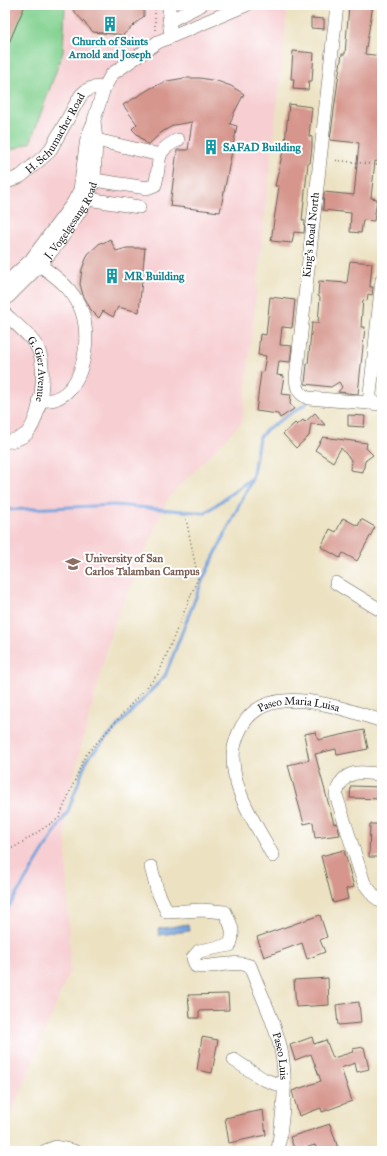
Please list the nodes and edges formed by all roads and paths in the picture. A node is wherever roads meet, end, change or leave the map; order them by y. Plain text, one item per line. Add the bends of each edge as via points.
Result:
1 (155, 5) edge
2 (169, 5) edge
3 (201, 5) edge
4 (246, 5) edge
5 (337, 5) edge
6 (169, 21) junction
7 (170, 37) junction
8 (155, 44) junction
9 (104, 88) junction
10 (91, 139) junction
11 (178, 140) dead end
12 (160, 155) junction
13 (319, 159) junction
14 (382, 165) edge
15 (94, 180) junction
16 (5, 183) edge
17 (88, 200) junction
18 (140, 207) dead end
19 (40, 265) junction
20 (382, 280) edge
21 (5, 284) edge
22 (5, 300) edge
23 (5, 314) edge
24 (39, 400) junction
25 (376, 404) edge
26 (5, 442) edge
27 (186, 519) dead end
28 (336, 583) dead end
29 (382, 611) edge
30 (382, 721) edge
31 (382, 774) edge
32 (5, 852) edge
33 (273, 856) dead end
34 (151, 867) dead end
35 (382, 902) edge
36 (234, 1060) dead end
37 (284, 1087) junction
38 (44, 1151) edge
39 (74, 1151) edge
40 (278, 1151) edge

1 - 8 path
2 - 6 street
3 - 6 street
4 - 7 street, J. Vogelgesang Road
5 - 13 street, King's Road North
6 - 7 street
7 - 8 street, J. Vogelgesang Road
8 - 9 street, J. Vogelgesang Road via 112,74
9 - 10 street, J. Vogelgesang Road
9 - 16 street, H. Schumacher Road via 87,89 81,95 49,152 21,176
10 - 12 street
10 - 15 street, J. Vogelgesang Road
10 - 21 street, J. Vogelgesang Road via 80,190 31,260
11 - 12 street via 166,145
12 - 15 street via 157,179 151,187
13 - 14 path
13 - 25 street, King's Road North via 296,378 297,389 308,398
15 - 17 street, J. Vogelgesang Road
17 - 18 street
17 - 19 street, J. Vogelgesang Road
19 - 22 street, J. Vogelgesang Road
19 - 24 street via 66,284 80,307 86,324 86,336 80,371 67,392 53,400
20 - 25 street
23 - 24 street, G. Gier Avenue via 38,348 43,364 42,392
24 - 26 street, G. Gier Avenue via 35,421 26,434
27 - 32 path via 198,578 159,673 84,756 59,818
28 - 29 street
30 - 33 street, Paseo Maria Luisa via 334,706 293,700 273,703 258,709 244,721 232,753 235,777
31 - 35 street via 366,772 346,776 339,784 336,795 364,883
34 - 37 street, Paseo Luis via 157,890 167,912 225,912 233,935 230,945 199,951 193,958 196,966 243,963 250,966 280,1044
36 - 37 street via 263,1080
37 - 40 street, Paseo Luis
38 - 39 street via 56,1148

